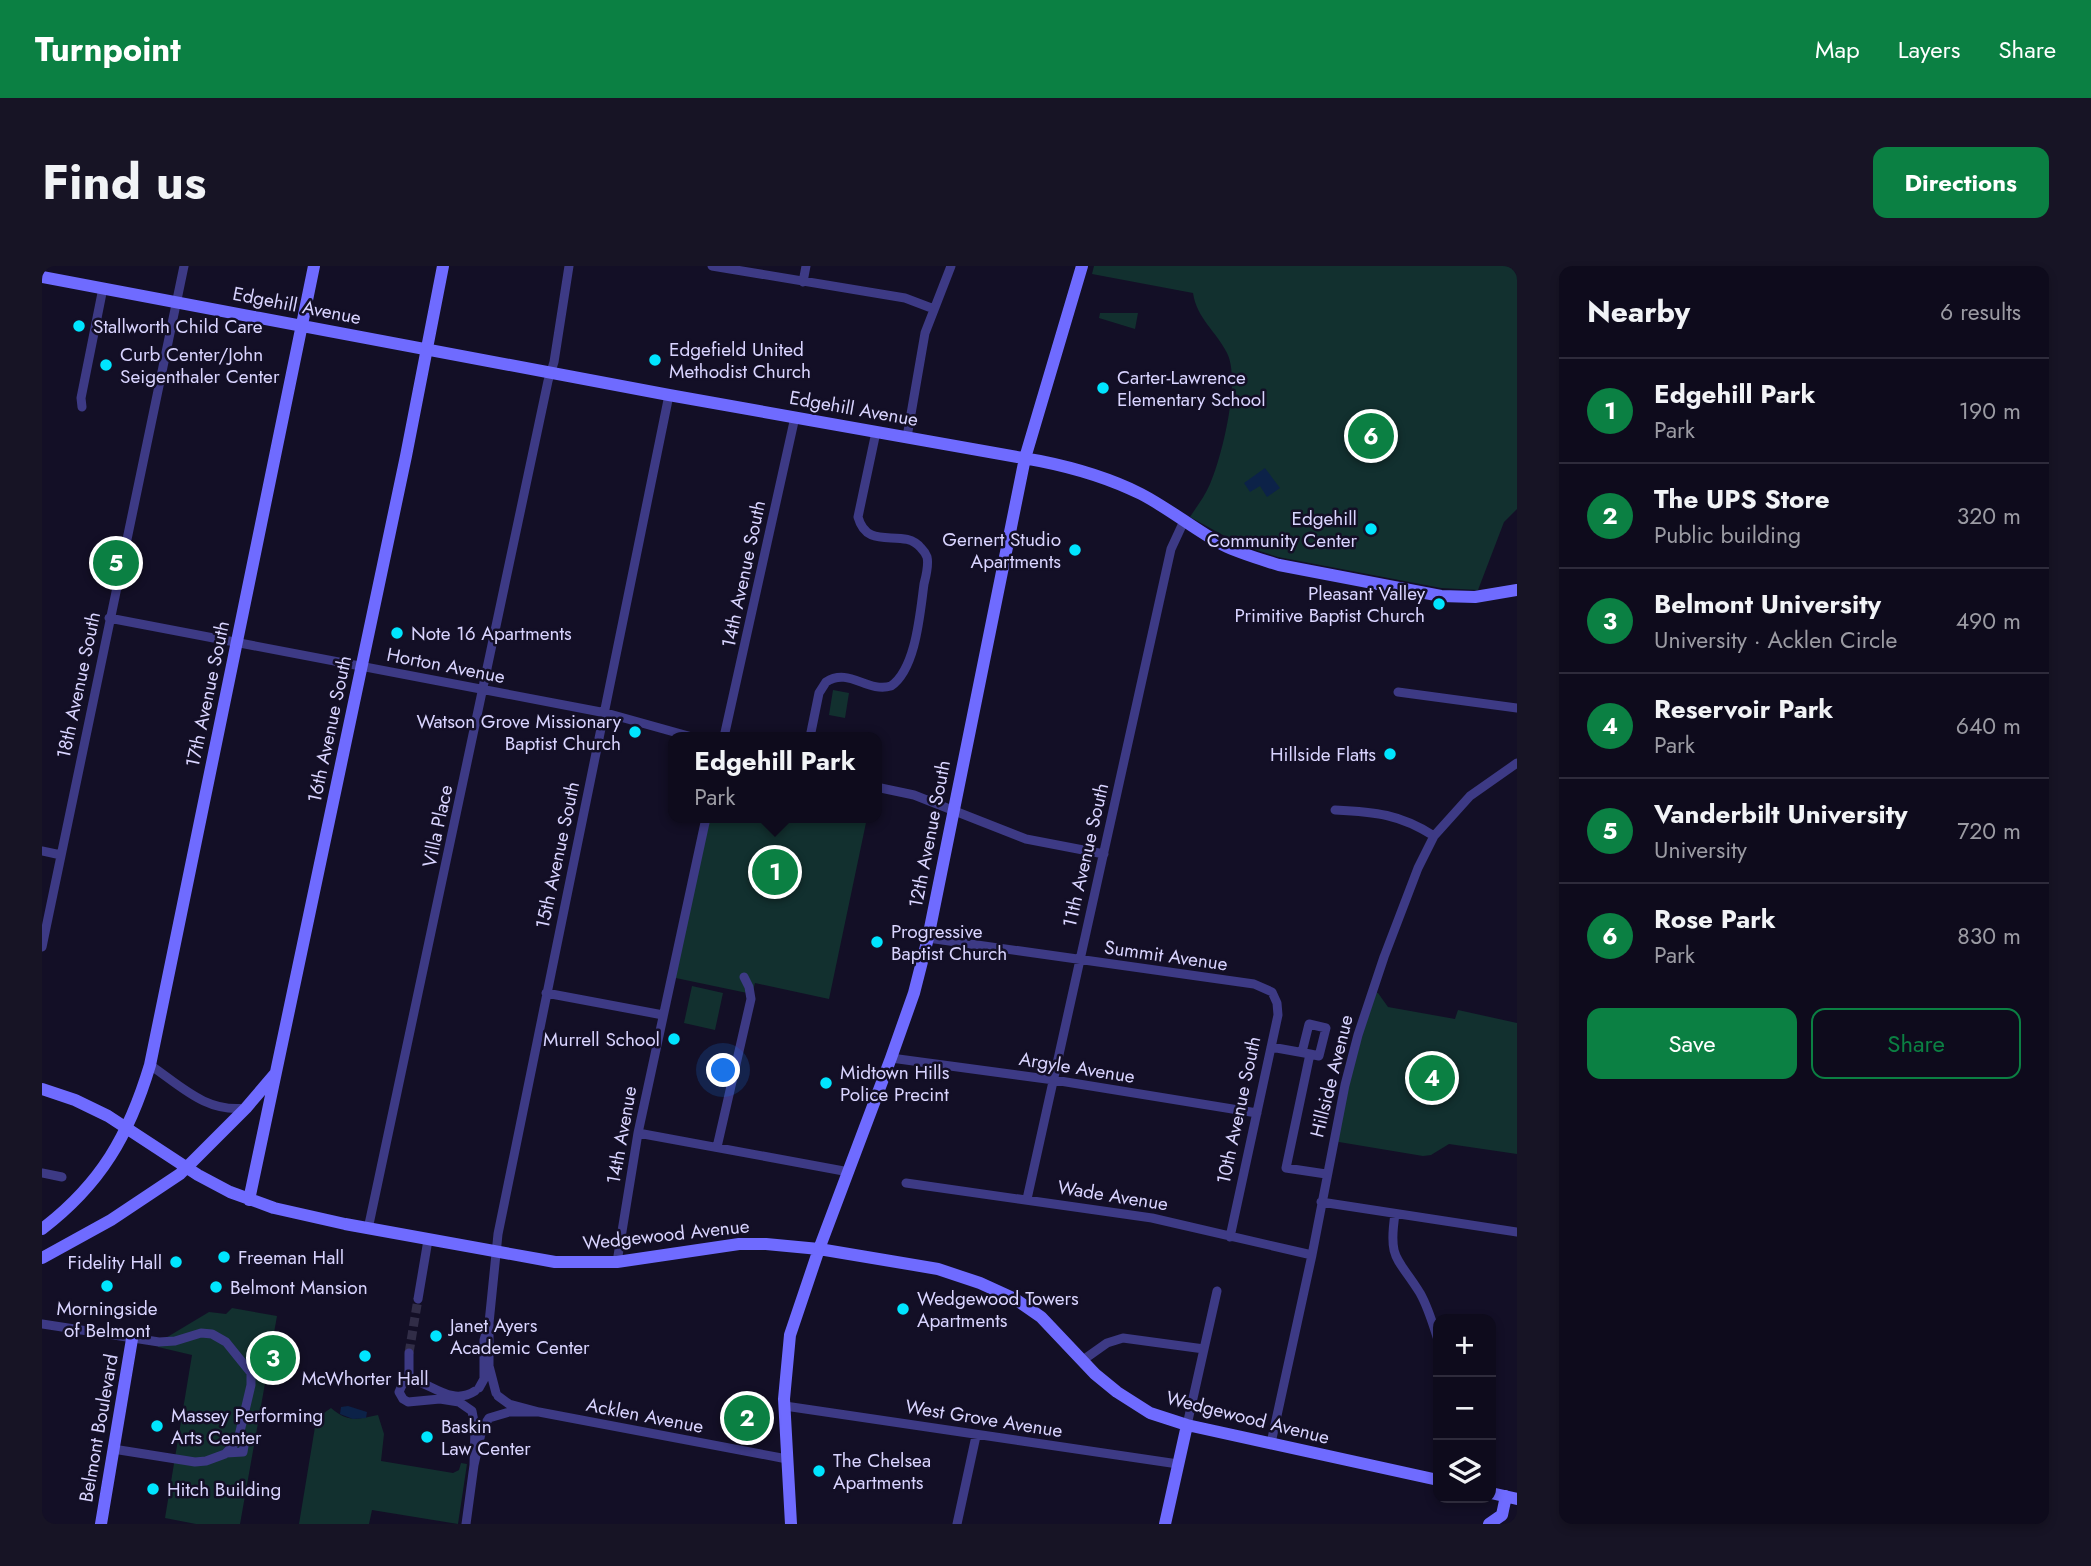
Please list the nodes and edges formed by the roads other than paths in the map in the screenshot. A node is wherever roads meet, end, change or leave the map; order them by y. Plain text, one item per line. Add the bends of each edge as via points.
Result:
1 (184, 266) edge
2 (314, 266) edge
3 (443, 266) edge
4 (569, 266) edge
5 (712, 266) edge
6 (806, 266) edge
7 (951, 266) edge
8 (1082, 266) edge
9 (42, 277) edge
10 (803, 282) junction
11 (103, 288) junction
12 (177, 302) junction
13 (934, 309) junction
14 (302, 325) junction
15 (428, 351) junction
16 (550, 372) junction
17 (669, 395) junction
18 (82, 407) dead end
19 (795, 417) junction
20 (876, 432) junction
21 (907, 437) junction
22 (1025, 458) junction
23 (1184, 521) junction
24 (1517, 590) edge
25 (109, 618) junction
26 (237, 643) junction
27 (362, 668) junction
28 (484, 690) junction
29 (1398, 692) dead end
30 (1517, 708) edge
31 (606, 713) junction
32 (674, 732) edge
33 (725, 732) edge
34 (811, 732) edge
35 (1517, 763) edge
36 (882, 788) edge
37 (953, 810) junction
38 (1335, 810) dead end
39 (705, 823) edge
40 (1434, 836) junction
41 (42, 851) edge
42 (1104, 854) junction
43 (61, 855) junction
44 (928, 938) junction
45 (42, 947) edge
46 (1079, 961) junction
47 (744, 977) dead end
48 (1272, 992) joint
49 (547, 993) junction
50 (663, 1015) junction
51 (1271, 1046) junction
52 (891, 1058) junction
53 (150, 1065) junction
54 (275, 1073) junction
55 (1054, 1080) junction
56 (42, 1089) edge
57 (246, 1108) junction
58 (1257, 1113) junction
59 (128, 1128) junction
60 (638, 1133) junction
61 (717, 1147) junction
62 (186, 1167) junction
63 (849, 1172) junction
64 (42, 1173) edge
65 (1326, 1174) junction
66 (62, 1177) dead end
67 (906, 1183) dead end
68 (1027, 1199) junction
69 (249, 1200) junction
70 (1321, 1202) junction
71 (1395, 1214) junction
72 (42, 1229) edge
73 (368, 1229) junction
74 (1517, 1233) edge
75 (1230, 1237) junction
76 (428, 1240) junction
77 (818, 1249) junction
78 (495, 1252) junction
79 (1312, 1255) junction
80 (42, 1258) edge
81 (617, 1262) junction
82 (1217, 1292) dead end
83 (418, 1300) tunnel mouth
84 (489, 1323) junction
85 (42, 1324) edge
86 (1433, 1326) edge
87 (138, 1340) junction
88 (1204, 1349) junction
89 (409, 1353) tunnel mouth
90 (1083, 1360) junction
91 (413, 1380) junction
92 (477, 1389) junction
93 (497, 1394) junction
94 (410, 1402) junction
95 (785, 1406) junction
96 (472, 1410) junction
97 (539, 1412) junction
98 (491, 1416) junction
99 (1187, 1425) junction
100 (975, 1436) junction
101 (1271, 1443) junction
102 (113, 1449) junction
103 (787, 1459) junction
104 (1178, 1464) junction
105 (474, 1465) junction
106 (1433, 1479) edge
107 (1512, 1497) edge
108 (101, 1524) edge
109 (466, 1524) edge
110 (792, 1524) edge
111 (957, 1524) edge
112 (1166, 1524) edge
113 (1489, 1524) edge

1 - 12 street, 18th Avenue South
2 - 14 main road, 17th Avenue South
3 - 15 main road, 16th Avenue South
4 - 16 street, Villa Place
5 - 10 street
6 - 10 street
7 - 13 street
8 - 22 main road, 12th Avenue South
9 - 11 main road, Edgehill Avenue
10 - 13 street via 905,298
11 - 12 main road, Edgehill Avenue
11 - 18 street
12 - 14 main road, Edgehill Avenue
12 - 25 street, 18th Avenue South
13 - 21 street via 925,333
14 - 15 main road, Edgehill Avenue
14 - 26 main road, 17th Avenue South
15 - 16 main road, Edgehill Avenue
15 - 27 main road, 16th Avenue South
16 - 17 main road, Edgehill Avenue
16 - 28 street, Villa Place
17 - 19 main road, Edgehill Avenue
17 - 31 street, 15th Avenue South
19 - 20 main road, Edgehill Avenue
19 - 33 street, 14th Avenue South
20 - 21 main road, Edgehill Avenue
20 - 34 street via 858,521 873,536 912,540 926,555 917,630 903,673 891,686 879,688 843,676 826,681
21 - 22 main road, Edgehill Avenue
22 - 23 main road, Edgehill Avenue via 1076,468 1114,482
22 - 37 main road, 12th Avenue South
23 - 24 main road, Edgehill Avenue via 1237,552 1279,565 1441,596 1475,597
23 - 42 street, 11th Avenue South via 1171,549
25 - 26 street, Horton Avenue
25 - 43 street, 18th Avenue South
26 - 27 street, Horton Avenue
26 - 53 main road, 17th Avenue South
27 - 28 street, Horton Avenue
27 - 54 main road, 16th Avenue South
28 - 31 street, Horton Avenue
28 - 73 street, Villa Place
29 - 30 street
31 - 32 street, Horton Avenue
31 - 49 street, 15th Avenue South
35 - 40 street, Hillside Avenue via 1470,796
36 - 37 street
37 - 42 street via 1026,839
37 - 44 main road, 12th Avenue South
38 - 40 street via 1394,816
39 - 50 street
40 - 65 street, Hillside Avenue via 1367,1006
41 - 43 street
42 - 46 street, 11th Avenue South
43 - 45 street, 18th Avenue South
44 - 46 street, Summit Avenue
44 - 52 main road, 12th Avenue South
46 - 48 street, Summit Avenue via 1259,985
46 - 55 street, 11th Avenue South
47 - 61 street via 751,999
48 - 51 street, 10th Avenue South via 1278,1014
49 - 50 street
49 - 78 street, 15th Avenue South
50 - 60 street, 14th Avenue
51 - 58 street, 10th Avenue South
51 - 65 street via 1306,1053 1286,1168
52 - 55 street, Argyle Avenue
52 - 63 main road, 12th Avenue South
53 - 57 street via 211,1105 227,1110
53 - 59 main road, 17th Avenue South
54 - 57 main road
54 - 69 main road, 16th Avenue South
55 - 58 street, Argyle Avenue
55 - 68 street, 11th Avenue South
56 - 59 main road, Wedgewood Avenue via 75,1100
57 - 62 main road
58 - 75 street, 10th Avenue South
59 - 62 main road, Wedgewood Avenue
59 - 72 main road, 17th Avenue South via 101,1171
60 - 61 street
60 - 81 street, 14th Avenue
61 - 63 street
62 - 69 main road, Wedgewood Avenue
62 - 80 main road via 111,1220
63 - 77 main road, 12th Avenue South
64 - 66 street
65 - 70 street, Hillside Avenue
67 - 68 street, Wade Avenue
68 - 75 street, Wade Avenue via 1152,1218
69 - 73 main road, Wedgewood Avenue
70 - 71 street
70 - 79 street, Hillside Avenue
71 - 74 street
71 - 86 street via 1396,1260 1420,1293
73 - 76 main road, Wedgewood Avenue
75 - 79 street, Wade Avenue
76 - 78 main road, Wedgewood Avenue
76 - 83 street
77 - 81 main road, Wedgewood Avenue via 739,1244
77 - 90 main road, Wedgewood Avenue via 938,1269 980,1283 1041,1317
77 - 95 main road, 12th Avenue South via 790,1335
78 - 81 main road, Wedgewood Avenue via 555,1262
78 - 84 street, 15th Avenue South
79 - 101 street, Hillside Avenue
82 - 88 street
84 - 92 street, 15th Avenue South via 484,1379
84 - 93 street, 15th Avenue South via 489,1366
85 - 87 street
87 - 102 main road, Belmont Boulevard
87 - 102 street via 169,1342 204,1332 215,1335 251,1373 250,1391 239,1435 226,1453 195,1462
88 - 90 street via 1123,1338
88 - 99 street
89 - 91 street
90 - 99 main road, Wedgewood Avenue via 1117,1392 1150,1413
91 - 92 street via 445,1394 464,1395
91 - 94 street via 423,1391 420,1399
91 - 94 street via 403,1382 400,1389 401,1397
92 - 93 street via 489,1388
92 - 96 street via 469,1400
93 - 97 street, Acklen Avenue via 509,1404
93 - 98 street via 499,1406
94 - 96 street via 440,1398
95 - 100 street, West Grove Avenue
95 - 103 main road, 12th Avenue South
96 - 98 street via 479,1417
96 - 105 street
97 - 98 street, Acklen Avenue
97 - 103 street, Acklen Avenue
98 - 105 street via 482,1429
99 - 101 main road, Wedgewood Avenue
99 - 104 main road
100 - 104 street, West Grove Avenue
100 - 111 street
101 - 106 main road, Wedgewood Avenue
102 - 108 main road, Belmont Boulevard
103 - 110 main road, 12th Avenue South
104 - 112 main road
105 - 109 street
107 - 113 main road via 1502,1515

